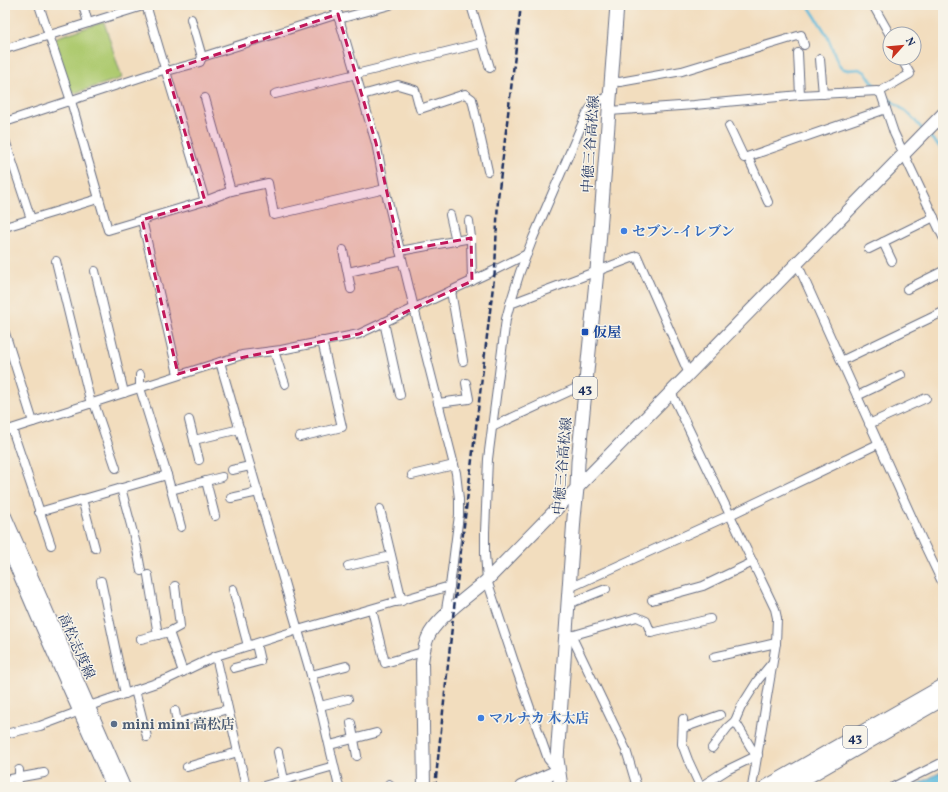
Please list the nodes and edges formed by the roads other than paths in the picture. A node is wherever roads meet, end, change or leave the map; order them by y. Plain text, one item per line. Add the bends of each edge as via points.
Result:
1 (39, 5) edge
2 (83, 5) edge
3 (335, 5) edge
4 (390, 5) edge
5 (471, 5) edge
6 (617, 5) edge
7 (873, 5) edge
8 (338, 16) junction
9 (191, 19) dead end
10 (88, 23) junction
11 (885, 26) edge
12 (49, 35) junction
13 (482, 43) junction
14 (804, 45) dead end
15 (5, 49) edge
16 (798, 53) dead end
17 (202, 57) junction
18 (820, 60) dead end
19 (906, 66) edge
20 (490, 68) dead end
21 (166, 70) junction
22 (355, 74) junction
23 (611, 82) junction
24 (879, 92) junction
25 (275, 94) dead end
26 (823, 94) junction
27 (362, 95) junction
28 (800, 95) junction
29 (609, 97) junction
30 (205, 98) dead end
31 (71, 101) junction
32 (886, 109) junction
33 (609, 111) junction
34 (943, 114) edge
35 (5, 122) edge
36 (729, 126) dead end
37 (5, 140) edge
38 (904, 154) junction
39 (748, 157) junction
40 (488, 171) dead end
41 (385, 189) junction
42 (231, 192) junction
43 (98, 199) junction
44 (205, 201) junction
45 (768, 202) dead end
46 (450, 215) dead end
47 (934, 217) junction
48 (31, 219) junction
49 (142, 220) junction
50 (468, 221) dead end
51 (5, 227) edge
52 (943, 237) edge
53 (471, 238) junction
54 (456, 241) junction
55 (883, 242) junction
56 (869, 249) dead end
57 (343, 250) dead end
58 (400, 251) junction
59 (527, 254) junction
60 (402, 260) junction
61 (56, 261) dead end
62 (892, 261) dead end
63 (797, 263) junction
64 (95, 271) dead end
65 (597, 271) junction
66 (943, 271) edge
67 (348, 272) junction
68 (472, 281) junction
69 (351, 289) dead end
70 (907, 289) dead end
71 (451, 291) junction
72 (510, 304) junction
73 (414, 308) junction
74 (943, 312) edge
75 (384, 322) junction
76 (5, 333) edge
77 (322, 341) junction
78 (274, 351) junction
79 (463, 361) dead end
80 (841, 361) junction
81 (220, 362) junction
82 (178, 374) junction
83 (689, 374) junction
84 (140, 375) dead end
85 (902, 375) dead end
86 (466, 383) dead end
87 (284, 384) dead end
88 (585, 384) junction
89 (140, 388) junction
90 (671, 392) junction
91 (124, 393) junction
92 (400, 395) dead end
93 (857, 396) junction
94 (926, 398) dead end
95 (92, 404) junction
96 (438, 404) junction
97 (189, 420) dead end
98 (33, 422) junction
99 (870, 424) junction
100 (492, 427) junction
101 (240, 429) junction
102 (8, 430) edge
103 (300, 437) dead end
104 (194, 440) junction
105 (878, 444) junction
106 (199, 460) dead end
107 (454, 465) junction
108 (250, 466) junction
109 (116, 468) dead end
110 (232, 470) dead end
111 (167, 475) junction
112 (412, 475) dead end
113 (222, 477) dead end
114 (206, 481) junction
115 (121, 488) junction
116 (577, 488) junction
117 (171, 490) junction
118 (258, 492) junction
119 (231, 498) dead end
120 (82, 500) junction
121 (380, 509) dead end
122 (39, 512) junction
123 (730, 515) junction
124 (5, 516) edge
125 (215, 516) dead end
126 (181, 528) dead end
127 (5, 541) edge
128 (51, 545) dead end
129 (95, 548) dead end
130 (391, 556) junction
131 (753, 562) junction
132 (348, 566) dead end
133 (487, 580) junction
134 (101, 581) dead end
135 (943, 584) edge
136 (175, 586) dead end
137 (450, 586) junction
138 (569, 588) junction
139 (233, 589) dead end
140 (606, 590) dead end
141 (652, 600) dead end
142 (402, 601) junction
143 (568, 604) junction
144 (372, 610) junction
145 (348, 616) junction
146 (445, 616) junction
147 (710, 619) dead end
148 (298, 630) junction
149 (169, 632) junction
150 (158, 635) junction
151 (568, 636) junction
152 (141, 639) dead end
153 (776, 643) junction
154 (252, 645) junction
155 (423, 652) junction
156 (216, 656) junction
157 (714, 657) dead end
158 (773, 662) junction
159 (346, 666) dead end
160 (234, 668) dead end
161 (183, 672) junction
162 (311, 675) junction
163 (943, 686) edge
164 (135, 690) junction
165 (125, 694) junction
166 (348, 699) dead end
167 (943, 699) edge
168 (320, 706) junction
169 (84, 709) junction
170 (228, 710) junction
171 (175, 711) dead end
172 (720, 715) dead end
173 (683, 719) dead end
174 (735, 721) junction
175 (351, 723) dead end
176 (683, 728) junction
177 (376, 733) dead end
178 (5, 734) edge
179 (147, 737) dead end
180 (354, 739) junction
181 (330, 745) junction
182 (712, 748) dead end
183 (238, 752) junction
184 (278, 752) dead end
185 (757, 755) junction
186 (357, 756) dead end
187 (943, 762) edge
188 (334, 766) junction
189 (188, 767) dead end
190 (558, 771) junction
191 (44, 773) dead end
192 (19, 774) junction
193 (5, 780) edge
194 (287, 782) edge
195 (18, 787) edge
196 (113, 787) edge
197 (124, 787) edge
198 (246, 787) edge
199 (260, 787) edge
200 (339, 787) edge
201 (424, 787) edge
202 (521, 787) edge
203 (560, 787) edge
204 (636, 787) edge
205 (700, 787) edge
206 (752, 787) edge
207 (766, 787) edge
208 (790, 787) edge
209 (893, 787) edge

1 - 12 street
2 - 10 street
3 - 8 street
4 - 8 street
5 - 13 street
6 - 23 main road, 中徳三谷高松線 / 43
7 - 11 street
8 - 17 street
8 - 22 street
9 - 17 street
10 - 12 street
10 - 21 street via 146,5
12 - 15 street
12 - 31 street
13 - 20 street
13 - 22 street
14 - 23 street via 801,35 682,71
16 - 28 street
17 - 21 street via 200,62
18 - 26 street
19 - 24 street via 910,74
21 - 31 street
21 - 44 street
22 - 25 street
22 - 27 street
23 - 29 main road, 中徳三谷高松線 / 43
24 - 26 street
24 - 32 street
26 - 28 street
27 - 40 street via 398,85 415,90 420,109 465,94 472,100
27 - 41 street via 376,143
28 - 33 street
29 - 33 main road, 中徳三谷高松線 / 43
29 - 59 street via 592,105 586,115
30 - 42 street
31 - 35 street
31 - 43 street
32 - 38 street
32 - 39 street
33 - 65 main road, 中徳三谷高松線 / 43
34 - 38 street
36 - 39 street via 744,158
37 - 48 street
38 - 47 street
38 - 63 street
39 - 45 street
41 - 42 street via 274,215 268,183
41 - 58 street
42 - 44 street
43 - 48 street
43 - 49 street via 108,230
44 - 49 street
46 - 54 street
47 - 52 street
47 - 55 street
48 - 51 street
49 - 82 street
50 - 53 street
53 - 54 street
53 - 68 street
54 - 58 street
55 - 56 street
55 - 62 street
57 - 67 street
58 - 60 street
59 - 68 street
59 - 72 street
60 - 67 street
60 - 73 street
61 - 95 street
63 - 80 street
63 - 83 street
64 - 91 street
65 - 72 street
65 - 83 street via 637,256
65 - 88 main road, 中徳三谷高松線 / 43
66 - 70 street
67 - 69 street
68 - 71 street
71 - 73 street
71 - 79 street
72 - 100 street
73 - 75 street
73 - 96 street
74 - 80 street
75 - 77 street via 359,334
75 - 92 street
76 - 98 street
77 - 78 street
77 - 103 street via 342,427
78 - 81 street via 242,355
78 - 87 street
80 - 93 street
81 - 82 street
81 - 101 street
82 - 89 street
83 - 90 street
84 - 89 street
85 - 93 street
86 - 96 street via 468,399
88 - 100 street
88 - 116 main road, 中徳三谷高松線 / 43
89 - 91 street
89 - 111 street
90 - 116 street
90 - 123 street
91 - 95 street
93 - 99 street
94 - 99 street
95 - 98 street
95 - 109 street
96 - 107 street
97 - 104 street
98 - 102 street
99 - 105 street
100 - 133 street via 485,532
101 - 104 street
101 - 108 street
102 - 122 street
104 - 106 street
105 - 123 street
105 - 135 street
107 - 112 street
107 - 137 street via 459,510
108 - 110 street
108 - 118 street
111 - 115 street
111 - 117 street
113 - 114 street
114 - 117 street
114 - 125 street
115 - 120 street
115 - 150 street
116 - 133 street
116 - 138 main road, 中徳三谷高松線 / 43
117 - 126 street
118 - 119 street
118 - 148 street
120 - 122 street
120 - 129 street
121 - 130 street
122 - 128 street
123 - 131 street
123 - 138 street
124 - 169 street, 高松志度線
127 - 169 street, 高松志度線 via 38,618
130 - 132 street
130 - 142 street
131 - 141 street via 703,586
131 - 153 street via 775,609
133 - 146 street
133 - 190 street via 548,759
134 - 165 street
136 - 149 street via 180,626
137 - 142 street
137 - 146 street
138 - 143 main road, 中徳三谷高松線 / 43
139 - 154 street
140 - 143 street
142 - 144 street
142 - 145 street
143 - 151 main road, 中徳三谷高松線 / 43
144 - 145 street
144 - 155 street via 385,662
145 - 148 street
146 - 155 street via 430,633
147 - 151 street via 651,633 646,621 637,617
148 - 154 street
148 - 162 street
149 - 150 street
149 - 161 street
150 - 152 street
151 - 190 main road, 中徳三谷高松線 / 43
151 - 204 street via 626,750
153 - 157 street
153 - 158 street
154 - 156 street
154 - 160 street via 260,661
155 - 201 street
156 - 161 street
156 - 170 street
158 - 174 street via 758,680
158 - 185 street
159 - 162 street
161 - 164 street
162 - 168 street
163 - 207 main road, 43
164 - 165 street
164 - 179 street
165 - 169 street
166 - 168 street
167 - 208 main road, 43
168 - 181 street
169 - 178 street via 40,726
169 - 196 street, 高松志度線
169 - 197 street, 高松志度線
170 - 171 street via 178,723
170 - 183 street
172 - 176 street
173 - 176 street
174 - 182 street
174 - 185 street
175 - 180 street
176 - 205 street via 682,744
177 - 180 street
180 - 181 street
180 - 186 street
181 - 188 street
183 - 189 street
183 - 198 street
184 - 194 street
185 - 205 street
185 - 206 street
187 - 209 street
188 - 194 street
188 - 200 street
190 - 202 street
190 - 203 main road, 中徳三谷高松線 / 43
191 - 192 street
192 - 193 street
192 - 195 street
194 - 199 street

